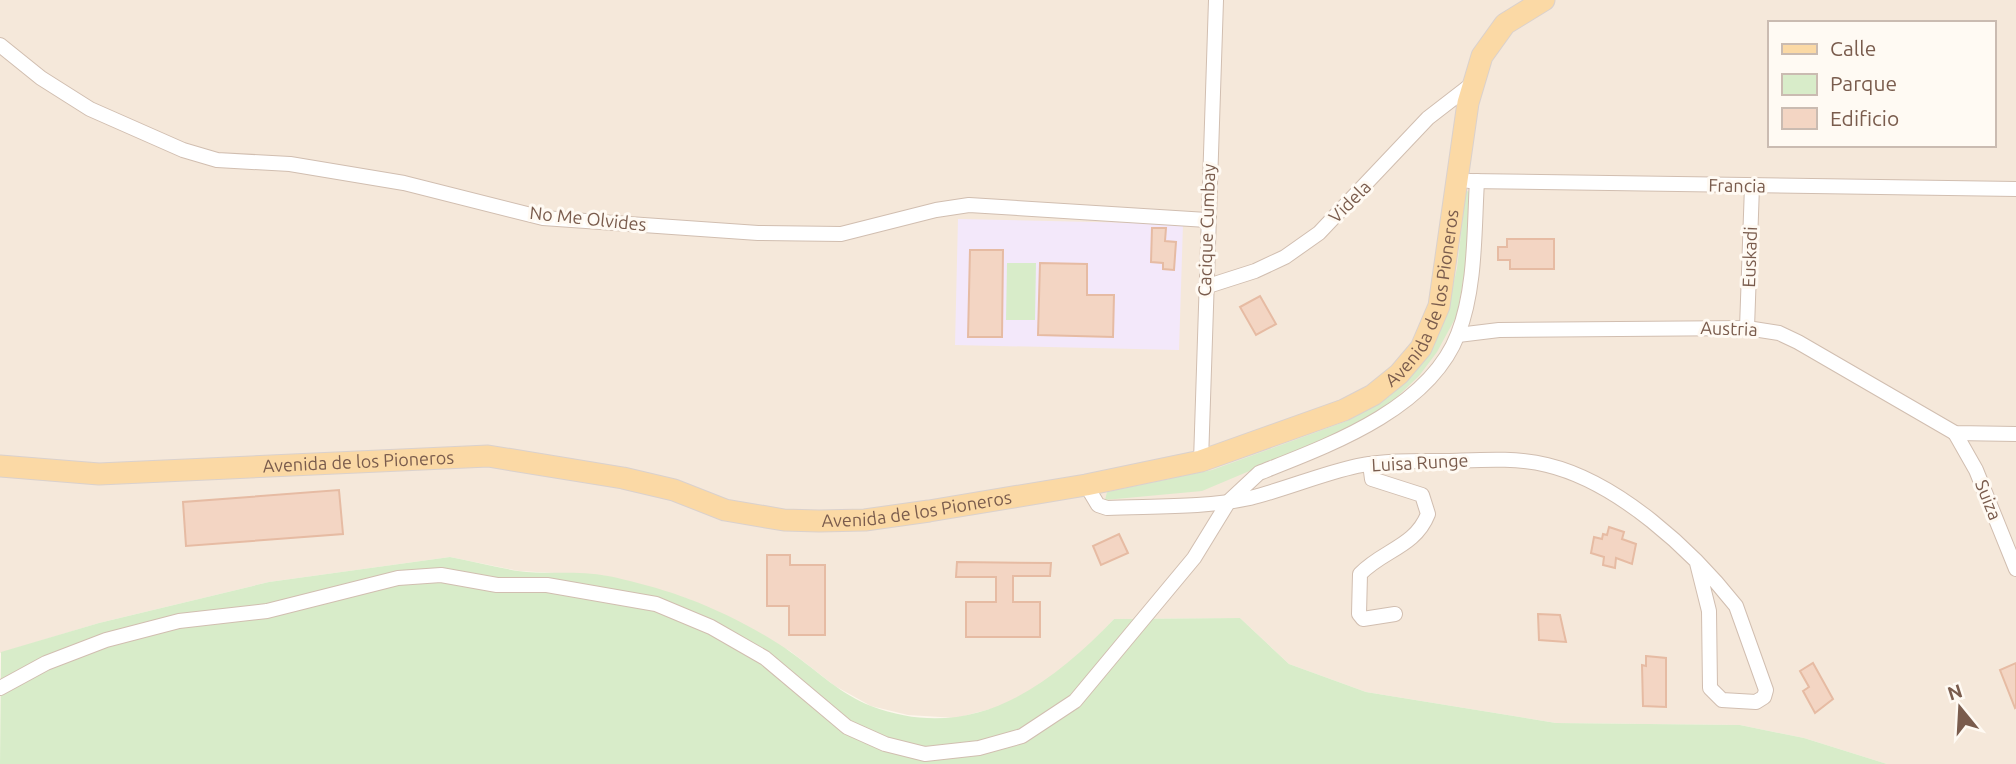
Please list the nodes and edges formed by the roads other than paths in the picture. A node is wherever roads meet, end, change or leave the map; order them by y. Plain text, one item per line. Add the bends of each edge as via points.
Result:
1 (1544, 0) edge
2 (1220, 3) edge
3 (0, 45) edge
4 (1472, 84) junction
5 (1467, 181) junction
6 (1752, 187) junction
7 (2016, 189) edge
8 (1207, 220) junction
9 (1205, 287) junction
10 (1747, 328) junction
11 (1458, 334) junction
12 (1955, 433) junction
13 (2016, 434) edge
14 (1201, 461) junction
15 (1370, 464) junction
16 (0, 466) edge
17 (1086, 485) junction
18 (1229, 501) junction
19 (1697, 563) junction
20 (2016, 569) edge
21 (1395, 614) dead end
22 (0, 688) edge

1 - 4 main road, Avenida de los Pioneros via 1492,38
2 - 8 street, Cacique Cumbay
3 - 8 street, No Me Olvides via 41,78 90,108 183,150 217,160 290,164 404,183 543,218 841,234 969,205
4 - 5 main road, Avenida de los Pioneros
4 - 9 street, Videla via 1428,118 1320,233 1285,257
5 - 6 street, Francia
5 - 11 street via 1471,263
5 - 14 main road, Avenida de los Pioneros via 1439,306 1421,348 1399,374 1344,410
6 - 7 street, Francia
6 - 10 street, Euskadi
8 - 9 street, Cacique Cumbay
9 - 14 street, Cacique Cumbay
10 - 11 street, Austria
10 - 12 street, Austria via 1779,333 1798,342
11 - 18 street via 1445,358 1396,407 1339,441 1259,474
12 - 13 street, Austria
12 - 20 street, Suiza via 1976,470
14 - 17 main road, Avenida de los Pioneros
15 - 18 street, Luisa Runge
15 - 19 street, Luisa Runge via 1513,460 1548,465 1637,510
15 - 21 street via 1372,479 1422,495 1428,514 1417,535 1360,574 1359,614 1363,619
16 - 17 main road, Avenida de los Pioneros via 100,474 488,456 623,478 674,490 725,510 819,521 865,520
17 - 18 street, Luisa Runge via 1098,505 1107,508
18 - 22 street via 1194,558 1075,701 1022,736 979,748 925,754 847,727 765,659 711,627 656,604 547,585 497,584 441,575 398,578 267,611 179,621 106,640 46,663
19 - 19 street, Luisa Runge via 1709,611 1710,688 1722,700 1756,702 1764,698 1766,690 1736,606

